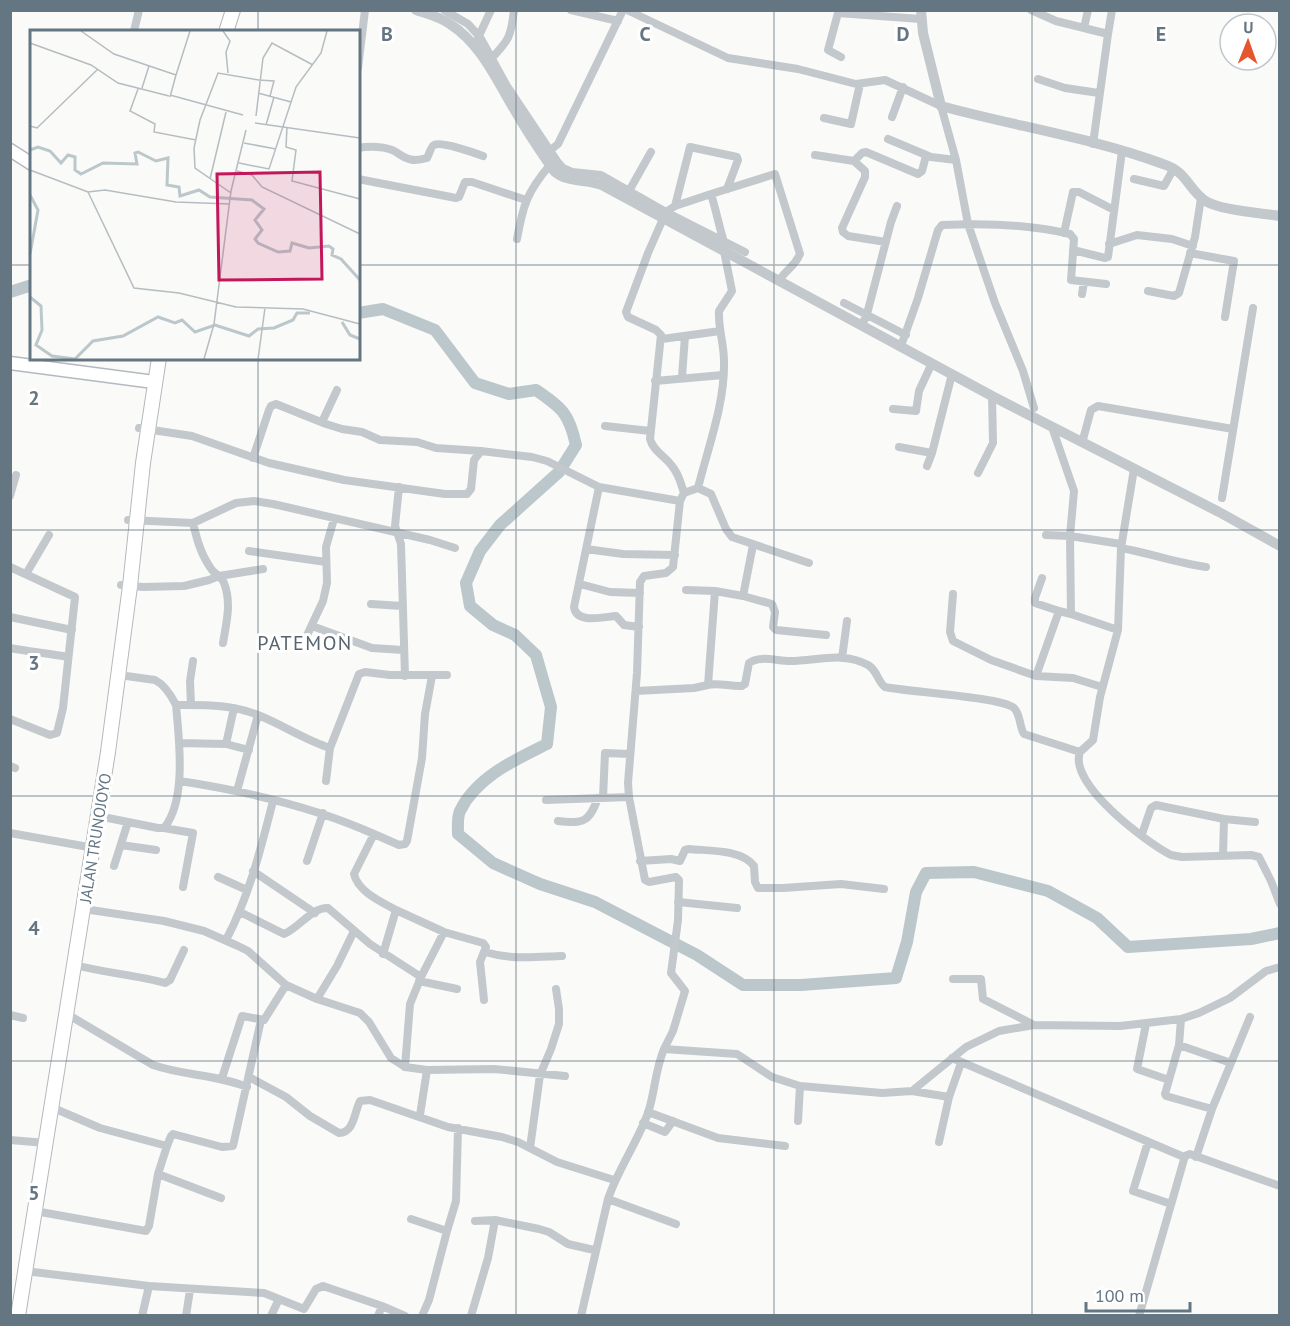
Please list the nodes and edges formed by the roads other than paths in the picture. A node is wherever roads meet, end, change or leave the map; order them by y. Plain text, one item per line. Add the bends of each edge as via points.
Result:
1 (139, 10) edge
2 (233, 10) edge
3 (365, 10) edge
4 (416, 10) edge
5 (444, 10) edge
6 (491, 10) edge
7 (514, 10) edge
8 (571, 10) edge
9 (1031, 10) edge
10 (1088, 10) edge
11 (1112, 10) edge
12 (627, 11) edge
13 (855, 12) edge
14 (921, 15) edge
15 (618, 21) junction
16 (1084, 28) junction
17 (134, 30) edge
18 (227, 30) edge
19 (1108, 34) junction
20 (476, 40) junction
21 (360, 51) edge
22 (841, 57) dead end
23 (491, 59) junction
24 (1038, 79) dead end
25 (860, 84) junction
26 (903, 87) junction
27 (1099, 93) junction
28 (941, 106) junction
29 (519, 108) junction
30 (892, 117) dead end
31 (824, 118) dead end
32 (888, 139) dead end
33 (1093, 144) junction
34 (360, 148) edge
35 (10, 150) edge
36 (1122, 151) junction
37 (651, 152) dead end
38 (548, 153) junction
39 (815, 155) dead end
40 (483, 156) dead end
41 (926, 156) junction
42 (956, 160) junction
43 (854, 161) junction
44 (30, 163) edge
45 (550, 165) junction
46 (1174, 168) junction
47 (576, 176) junction
48 (360, 179) edge
49 (1134, 179) dead end
50 (601, 180) junction
51 (727, 189) junction
52 (629, 191) junction
53 (711, 194) junction
54 (1201, 198) junction
55 (525, 200) junction
56 (675, 206) junction
57 (897, 206) dead end
58 (1114, 210) junction
59 (665, 215) junction
60 (1280, 216) edge
61 (968, 224) junction
62 (1064, 232) junction
63 (517, 239) dead end
64 (886, 242) junction
65 (1109, 244) junction
66 (722, 246) junction
67 (1191, 249) junction
68 (1073, 250) junction
69 (745, 252) dead end
70 (781, 278) junction
71 (1084, 282) junction
72 (1106, 284) dead end
73 (1148, 291) dead end
74 (1082, 294) dead end
75 (844, 303) dead end
76 (1254, 308) dead end
77 (1225, 316) dead end
78 (864, 320) junction
79 (720, 332) junction
80 (685, 336) junction
81 (662, 339) junction
82 (903, 341) junction
83 (151, 360) edge
84 (158, 360) edge
85 (10, 363) edge
86 (932, 363) junction
87 (952, 374) junction
88 (723, 375) junction
89 (682, 377) junction
90 (147, 381) junction
91 (655, 381) junction
92 (337, 390) dead end
93 (992, 396) junction
94 (893, 409) dead end
95 (1032, 412) junction
96 (322, 422) junction
97 (605, 426) dead end
98 (143, 428) junction
99 (1052, 428) junction
100 (1233, 429) junction
101 (650, 431) junction
102 (1082, 442) junction
103 (899, 447) dead end
104 (481, 451) junction
105 (932, 453) junction
106 (253, 458) junction
107 (927, 466) dead end
108 (1134, 469) junction
109 (978, 473) dead end
110 (16, 475) dead end
111 (599, 487) junction
112 (399, 488) junction
113 (698, 488) junction
114 (10, 496) edge
115 (682, 497) junction
116 (1222, 498) dead end
117 (334, 519) junction
118 (133, 520) junction
119 (193, 523) junction
120 (397, 534) junction
121 (49, 535) dead end
122 (1046, 535) dead end
123 (1070, 536) junction
124 (753, 545) junction
125 (1121, 546) junction
126 (1280, 546) edge
127 (455, 548) dead end
128 (586, 549) junction
129 (249, 551) dead end
130 (675, 555) junction
131 (326, 562) junction
132 (809, 563) dead end
133 (10, 567) edge
134 (1206, 567) dead end
135 (262, 569) dead end
136 (26, 574) junction
137 (219, 576) junction
138 (1042, 578) dead end
139 (580, 584) junction
140 (126, 585) junction
141 (686, 590) dead end
142 (715, 591) junction
143 (640, 593) junction
144 (953, 594) dead end
145 (743, 596) junction
146 (371, 604) dead end
147 (402, 606) junction
148 (1059, 611) junction
149 (1071, 614) junction
150 (10, 616) edge
151 (847, 621) dead end
152 (312, 626) junction
153 (639, 627) junction
154 (72, 630) junction
155 (1118, 630) junction
156 (826, 635) dead end
157 (223, 643) dead end
158 (302, 646) dead end
159 (10, 648) edge
160 (403, 650) junction
161 (68, 657) junction
162 (842, 658) junction
163 (193, 661) dead end
164 (119, 675) junction
165 (447, 675) dead end
166 (405, 676) junction
167 (432, 676) junction
168 (1036, 676) junction
169 (708, 685) junction
170 (1102, 687) junction
171 (636, 691) junction
172 (176, 705) junction
173 (191, 705) junction
174 (234, 708) junction
175 (258, 715) junction
176 (10, 719) edge
177 (179, 743) junction
178 (226, 744) junction
179 (330, 748) junction
180 (249, 750) junction
181 (1080, 752) junction
182 (630, 754) junction
183 (180, 781) junction
184 (326, 781) dead end
185 (237, 791) junction
186 (629, 797) junction
187 (600, 798) junction
188 (546, 800) dead end
189 (273, 801) junction
190 (323, 813) junction
191 (98, 816) junction
192 (1224, 819) junction
193 (558, 821) dead end
194 (128, 822) junction
195 (1255, 822) dead end
196 (164, 828) junction
197 (10, 832) edge
198 (374, 834) junction
199 (1142, 834) junction
200 (121, 845) junction
201 (89, 847) junction
202 (156, 850) dead end
203 (1223, 856) junction
204 (307, 861) dead end
205 (640, 861) junction
206 (114, 866) dead end
207 (253, 871) junction
208 (218, 877) dead end
209 (183, 887) dead end
210 (884, 889) dead end
211 (247, 890) junction
212 (678, 902) junction
213 (1280, 904) edge
214 (737, 908) dead end
215 (84, 909) junction
216 (396, 910) junction
217 (240, 912) junction
218 (315, 913) junction
219 (354, 931) junction
220 (444, 932) junction
221 (226, 940) junction
222 (184, 950) dead end
223 (485, 952) junction
224 (383, 954) junction
225 (562, 956) dead end
226 (75, 965) junction
227 (1280, 967) edge
228 (420, 979) junction
229 (953, 979) dead end
230 (286, 985) junction
231 (457, 989) dead end
232 (556, 989) dead end
233 (317, 999) junction
234 (484, 1000) dead end
235 (67, 1014) junction
236 (10, 1016) edge
237 (1250, 1017) dead end
238 (23, 1018) dead end
239 (1181, 1019) junction
240 (261, 1020) junction
241 (1146, 1024) junction
242 (1035, 1025) junction
243 (1179, 1045) junction
244 (664, 1049) junction
245 (952, 1058) junction
246 (961, 1063) junction
247 (1231, 1063) junction
248 (405, 1066) junction
249 (427, 1070) junction
250 (540, 1075) junction
251 (565, 1076) dead end
252 (249, 1077) junction
253 (222, 1078) junction
254 (1169, 1080) junction
255 (800, 1086) junction
256 (247, 1087) junction
257 (912, 1091) junction
258 (949, 1097) junction
259 (51, 1107) junction
260 (1212, 1109) junction
261 (648, 1112) junction
262 (420, 1115) junction
263 (673, 1121) junction
264 (798, 1122) dead end
265 (643, 1123) junction
266 (458, 1128) junction
267 (10, 1140) edge
268 (36, 1142) junction
269 (939, 1142) dead end
270 (1148, 1142) junction
271 (167, 1146) junction
272 (785, 1146) dead end
273 (530, 1148) junction
274 (1196, 1156) junction
275 (1185, 1157) junction
276 (158, 1174) junction
277 (614, 1180) junction
278 (1280, 1186) edge
279 (221, 1198) dead end
280 (608, 1199) junction
281 (1171, 1204) junction
282 (35, 1211) junction
283 (411, 1219) dead end
284 (495, 1220) junction
285 (475, 1221) dead end
286 (675, 1224) dead end
287 (447, 1231) junction
288 (594, 1250) junction
289 (25, 1271) junction
290 (149, 1286) junction
291 (190, 1290) junction
292 (279, 1299) junction
293 (382, 1306) junction
294 (10, 1307) edge
295 (18, 1316) edge
296 (142, 1316) edge
297 (186, 1316) edge
298 (271, 1316) edge
299 (378, 1316) edge
300 (405, 1316) edge
301 (422, 1316) edge
302 (471, 1316) edge
303 (580, 1316) edge
304 (1139, 1316) edge

1 - 17 street
2 - 18 highway
3 - 21 street
4 - 20 street via 453,25
5 - 20 street via 468,24
6 - 20 street
7 - 23 street via 509,39
8 - 15 street
9 - 16 street
10 - 16 street
11 - 19 street
12 - 15 street
12 - 25 street via 728,58
13 - 14 street
13 - 22 street via 838,13 836,17 828,50
14 - 28 street
15 - 38 street via 558,144
16 - 19 street
19 - 27 street
20 - 23 street
20 - 29 street
23 - 29 street
24 - 27 street
25 - 26 street via 881,80
25 - 31 street via 851,124
26 - 28 street
26 - 30 street
27 - 33 street
28 - 33 street
28 - 42 street
29 - 38 street
32 - 41 street
33 - 36 street
34 - 40 street via 386,149 402,158 417,160 428,158 436,144
35 - 44 main road
36 - 46 street
36 - 58 street
37 - 52 street
38 - 45 street
38 - 47 street
39 - 43 street
41 - 42 street
41 - 43 street via 918,174 866,152
42 - 61 street
43 - 64 street via 866,174 843,232
45 - 47 street via 559,176
45 - 55 street
46 - 49 street via 1164,186
46 - 54 street
47 - 50 street
48 - 55 street via 456,198 463,184 472,182
50 - 52 street
50 - 59 street
51 - 53 street
51 - 56 street via 737,157 690,147
51 - 70 street via 775,174 800,254 796,264
52 - 59 street
53 - 56 street
53 - 66 street
54 - 60 street via 1220,206
54 - 67 street
55 - 63 street
56 - 59 street
57 - 64 street
58 - 62 street via 1073,192
58 - 65 street
59 - 66 street
59 - 81 street via 626,312 628,317 659,332
61 - 62 street
61 - 82 street via 938,228
61 - 95 street via 1026,380
62 - 68 street via 1072,236
64 - 78 street
65 - 67 street via 1137,235 1172,239
65 - 68 street via 1107,258
66 - 69 street
66 - 70 street
66 - 79 street via 732,288 719,310
67 - 73 street via 1177,295
67 - 77 street via 1234,261
68 - 71 street via 1070,278
70 - 78 street
71 - 72 street
71 - 74 street
75 - 78 street
76 - 100 street
78 - 82 street
79 - 80 street
79 - 88 street
80 - 81 street
80 - 89 street
81 - 91 street
82 - 86 street
83 - 90 highway, JALAN TRUNOJOYO
84 - 90 highway, JALAN TRUNOJOYO
85 - 90 main road
86 - 87 street
86 - 94 street via 916,411
87 - 93 street
87 - 105 street
88 - 89 street
88 - 113 street
89 - 91 street
90 - 98 highway, JALAN TRUNOJOYO
91 - 101 street
92 - 96 street
93 - 95 street
93 - 109 street via 993,443
95 - 99 street
96 - 104 street via 380,440
96 - 106 street via 273,405
97 - 101 street
98 - 106 street via 192,436
98 - 118 highway, JALAN TRUNOJOYO
99 - 102 street
99 - 123 street via 1073,484
100 - 102 street via 1098,406 1091,410
100 - 116 street
101 - 115 street via 651,445 675,470
102 - 108 street
103 - 105 street
104 - 111 street via 532,457 561,466
104 - 112 street via 474,460 467,494
105 - 107 street
106 - 112 street via 344,480
108 - 125 street
108 - 126 street
110 - 114 street
111 - 115 street
111 - 128 street
112 - 120 street
113 - 115 street
113 - 124 street via 711,494 732,537
115 - 130 street
117 - 119 street via 254,501 236,503
117 - 120 street
117 - 131 street
118 - 119 street
118 - 140 highway, JALAN TRUNOJOYO
119 - 137 street via 200,550
120 - 127 street
120 - 147 street via 401,544
121 - 136 street
122 - 123 street
123 - 125 street
123 - 149 street
124 - 132 street
124 - 145 street
125 - 134 street
125 - 155 street
128 - 130 street
128 - 139 street
129 - 131 street
130 - 143 street via 669,572 641,578
131 - 152 street via 327,583
133 - 136 street
135 - 137 street
136 - 154 street via 75,596
137 - 140 street via 184,586
137 - 157 street via 228,603
138 - 148 street via 1035,603
139 - 143 street via 610,592
139 - 153 street via 574,606 579,616 616,616 624,626
140 - 164 highway, JALAN TRUNOJOYO
140 - 201 highway, JALAN TRUNOJOYO
141 - 142 street
142 - 145 street
142 - 169 street
143 - 153 street
144 - 168 street via 952,640 991,660
145 - 156 street via 774,606 776,630
146 - 147 street
147 - 160 street
148 - 149 street
148 - 168 street
149 - 155 street
150 - 154 street
151 - 162 street
152 - 158 street
152 - 160 street via 372,648
153 - 171 street
154 - 161 street
155 - 170 street
159 - 161 street
160 - 166 street
161 - 176 street via 57,734 50,735
162 - 169 street via 791,662 755,659 749,663 742,686
162 - 181 street via 868,665 885,687 1012,706 1024,734
163 - 173 street
164 - 172 street via 155,680
164 - 191 highway, JALAN TRUNOJOYO
165 - 167 street
166 - 167 street
166 - 179 street via 359,674
167 - 198 street via 407,841 399,845
168 - 170 street via 1073,678
169 - 171 street
170 - 181 street via 1093,740
171 - 182 street
172 - 173 street
172 - 177 street
173 - 174 street
174 - 175 street
174 - 178 street
175 - 179 street
175 - 180 street
177 - 178 street
177 - 183 street
178 - 180 street
179 - 184 street
180 - 185 street
181 - 199 street via 1079,767 1092,790 1117,816
182 - 186 street
182 - 187 street via 605,753
183 - 185 street
183 - 196 street
185 - 189 street
186 - 187 street
186 - 205 street
187 - 188 street
187 - 193 street via 585,820
189 - 190 street
189 - 207 street
190 - 198 street
190 - 204 street
191 - 194 street
191 - 201 highway, JALAN TRUNOJOYO
192 - 195 street
192 - 199 street via 1154,805
192 - 203 street
194 - 196 street
194 - 200 street
196 - 209 street via 193,833
197 - 201 street
198 - 216 street via 354,878 366,891
199 - 203 street via 1176,856
200 - 202 street
200 - 206 street
201 - 215 highway, JALAN TRUNOJOYO
201 - 268 highway, JALAN TRUNOJOYO
203 - 213 street via 1259,857
205 - 210 street via 680,861 687,849 707,851 751,862 758,888 841,884
205 - 212 street via 646,882 678,878
207 - 211 street
207 - 218 street
208 - 211 street
211 - 217 street
212 - 214 street
212 - 244 street via 671,975 685,991
215 - 221 street via 164,921
215 - 226 highway, JALAN TRUNOJOYO
216 - 220 street
216 - 224 street
217 - 218 street via 283,934
217 - 221 street
218 - 219 street via 328,909
219 - 224 street
219 - 233 street
220 - 223 street via 483,943
220 - 228 street
221 - 230 street via 248,951
222 - 226 street via 165,983
223 - 225 street via 520,959
223 - 234 street via 480,962
224 - 228 street
226 - 235 highway, JALAN TRUNOJOYO
227 - 239 street via 1266,971 1230,998
228 - 231 street
228 - 248 street via 410,1004
229 - 242 street via 981,979 984,1000
230 - 233 street
230 - 240 street
232 - 250 street via 559,1024
233 - 248 street via 360,1013 391,1058
235 - 253 street via 153,1065
235 - 259 highway, JALAN TRUNOJOYO
236 - 238 street
237 - 247 street
239 - 241 street
239 - 243 street
240 - 252 street
240 - 253 street via 241,1016
241 - 242 street
241 - 254 street via 1137,1069
242 - 245 street via 999,1031
243 - 247 street
243 - 254 street
244 - 255 street via 737,1054 772,1077
244 - 261 street
245 - 246 street
245 - 257 street
246 - 258 street
246 - 270 street
247 - 260 street
248 - 249 street
249 - 250 street
249 - 262 street
250 - 251 street
250 - 273 street
252 - 256 street
252 - 262 street via 339,1133 349,1130 358,1105 364,1100
253 - 256 street
254 - 260 street via 1166,1096
255 - 257 street via 882,1093
255 - 264 street
256 - 271 street via 232,1146 222,1147 174,1134
257 - 258 street
258 - 269 street
259 - 268 highway, JALAN TRUNOJOYO
259 - 271 street via 99,1128
260 - 274 street
261 - 263 street
261 - 265 street
262 - 266 street
263 - 265 street via 665,1132
263 - 272 street via 718,1138
265 - 277 street
266 - 273 street via 502,1137
266 - 287 street via 456,1201
267 - 268 street
268 - 282 highway, JALAN TRUNOJOYO
268 - 294 highway, JALAN TRUNOJOYO
270 - 275 street
270 - 281 street via 1132,1191
271 - 276 street
273 - 277 street via 557,1162
274 - 275 street
274 - 278 street
275 - 281 street
276 - 279 street
276 - 282 street via 147,1231
277 - 280 street
280 - 286 street
280 - 288 street
281 - 304 street
282 - 289 highway, JALAN TRUNOJOYO
283 - 287 street
284 - 285 street
284 - 288 street via 545,1231 568,1244
284 - 302 street
287 - 301 street
288 - 303 street
289 - 290 street
289 - 295 highway, JALAN TRUNOJOYO
290 - 291 street
290 - 296 street
291 - 292 street via 254,1291
291 - 297 street
292 - 293 street via 305,1309 316,1289 322,1286
292 - 298 street
293 - 299 street
293 - 300 street

